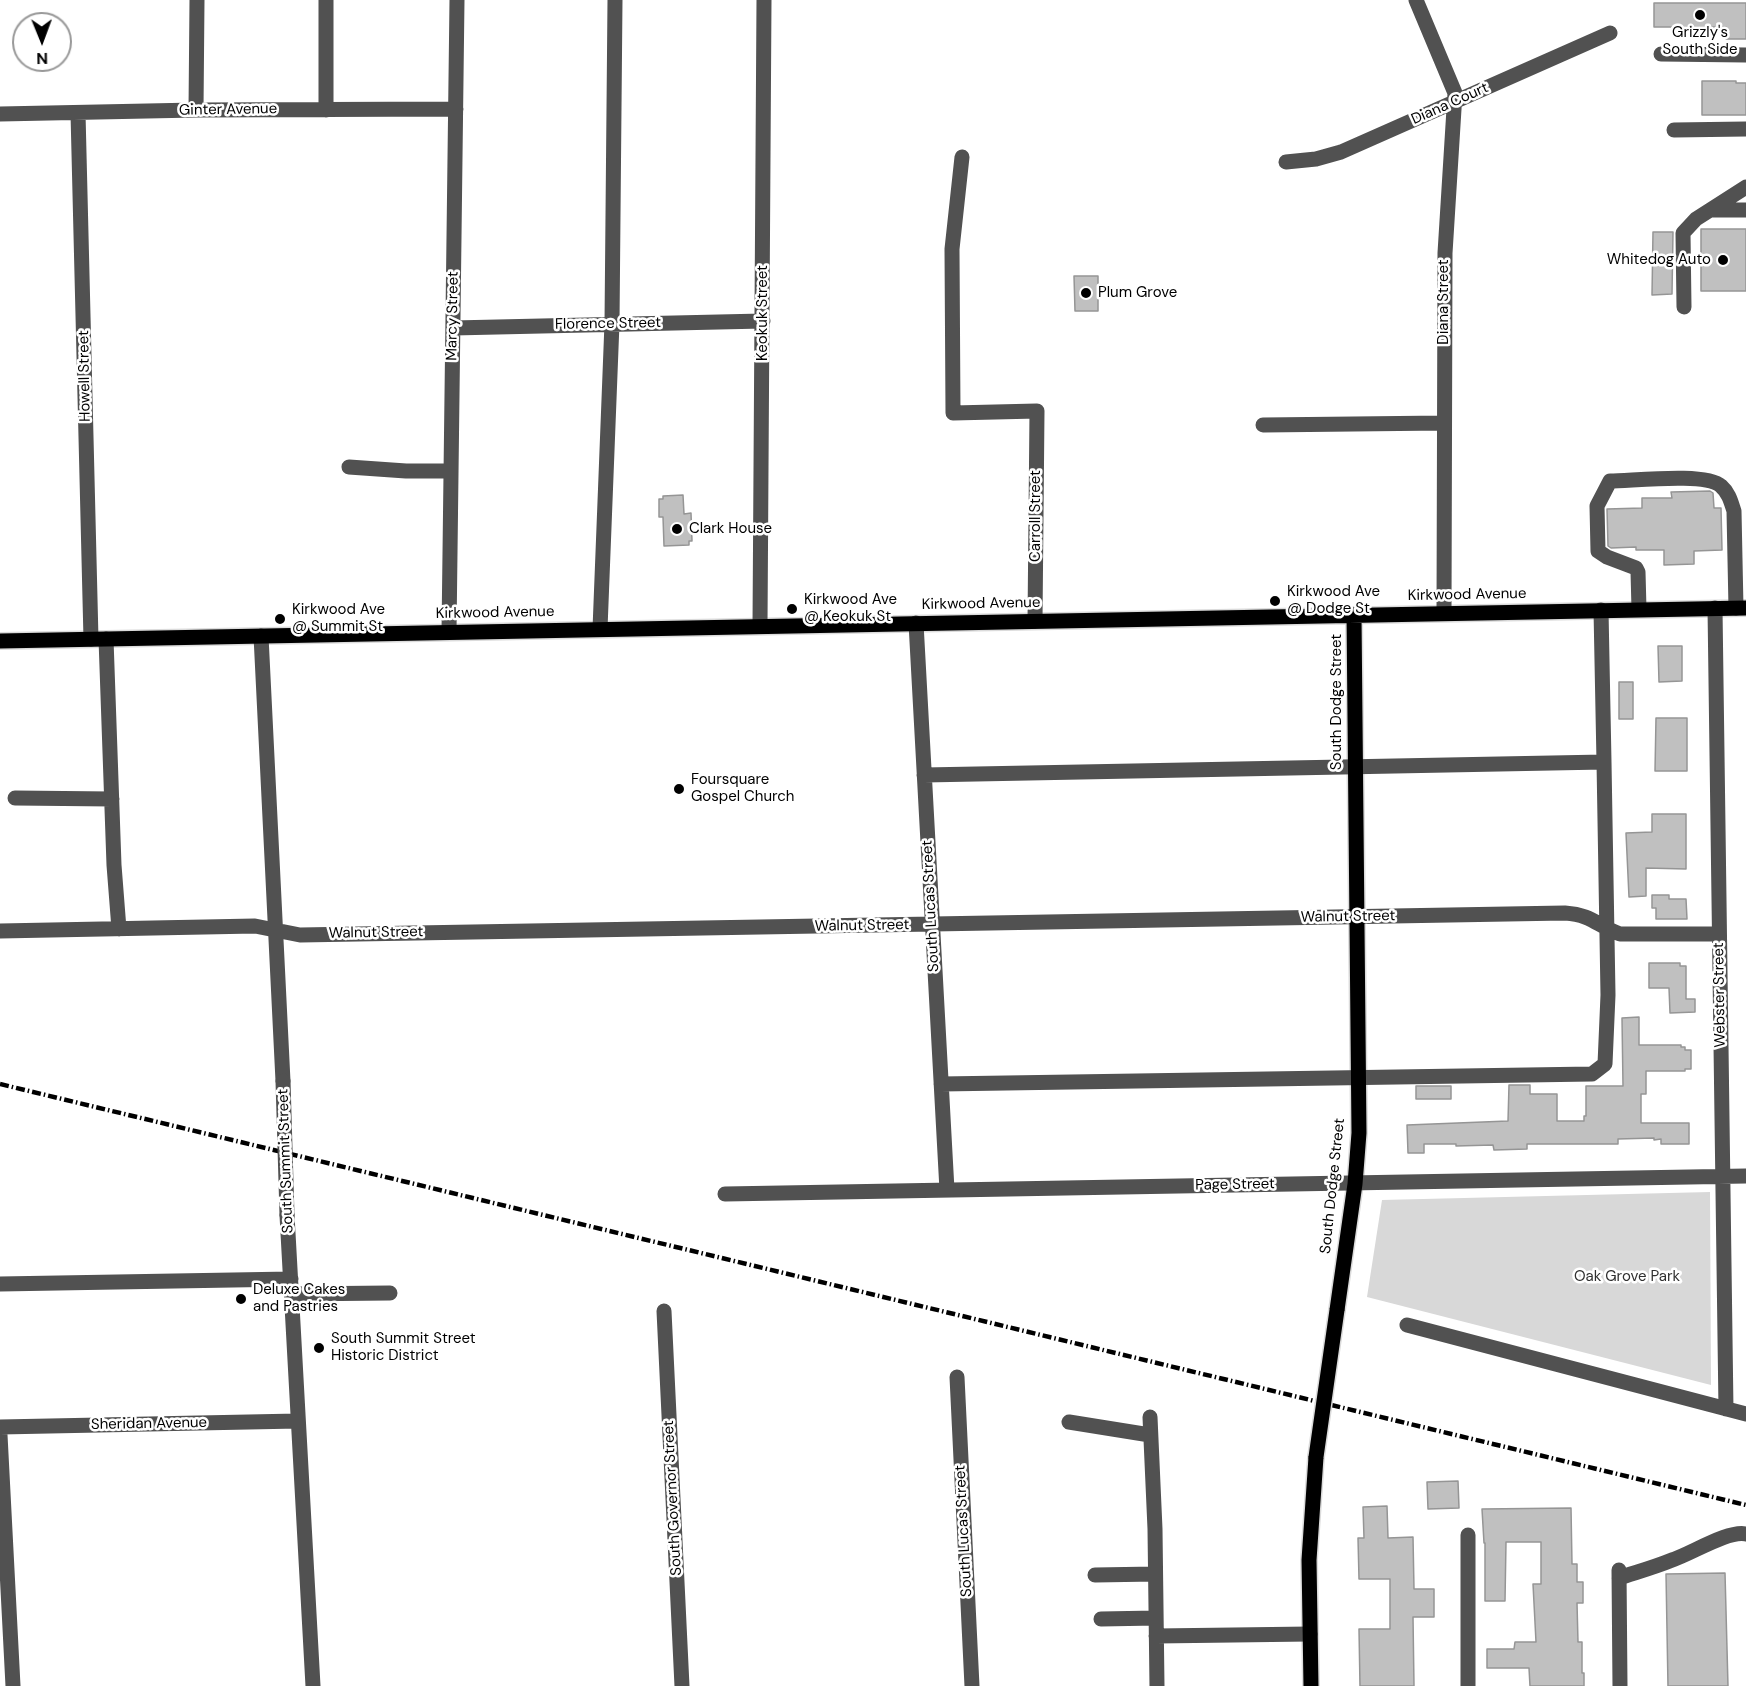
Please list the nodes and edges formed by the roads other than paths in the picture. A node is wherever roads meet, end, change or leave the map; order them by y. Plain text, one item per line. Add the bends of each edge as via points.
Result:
1 (197, 0) edge
2 (326, 0) edge
3 (457, 0) edge
4 (615, 0) edge
5 (764, 0) edge
6 (1416, 0) edge
7 (1610, 33) dead end
8 (1662, 54) dead end
9 (1746, 55) edge
10 (1454, 102) junction
11 (456, 109) junction
12 (196, 110) junction
13 (326, 110) junction
14 (78, 113) junction
15 (0, 114) edge
16 (1674, 129) dead end
17 (1746, 129) edge
18 (962, 157) dead end
19 (1286, 162) dead end
20 (1746, 187) edge
21 (1710, 210) junction
22 (1746, 210) edge
23 (1684, 307) dead end
24 (763, 321) junction
25 (612, 323) junction
26 (453, 328) junction
27 (1443, 423) junction
28 (1263, 426) dead end
29 (349, 467) dead end
30 (451, 471) junction
31 (1715, 608) junction
32 (1741, 608) edge
33 (1639, 609) junction
34 (1601, 610) junction
35 (1444, 613) junction
36 (1354, 615) junction
37 (1035, 621) junction
38 (916, 623) junction
39 (760, 625) junction
40 (600, 629) junction
41 (449, 632) junction
42 (261, 636) junction
43 (99, 639) junction
44 (0, 641) edge
45 (1604, 762) junction
46 (1356, 766) junction
47 (924, 775) junction
48 (15, 798) dead end
49 (112, 799) junction
50 (1357, 916) junction
51 (932, 924) junction
52 (1605, 927) junction
53 (119, 929) junction
54 (276, 930) junction
55 (0, 931) edge
56 (1719, 934) junction
57 (1359, 1077) junction
58 (941, 1084) junction
59 (1722, 1176) junction
60 (1746, 1176) edge
61 (1355, 1184) junction
62 (947, 1190) junction
63 (725, 1194) dead end
64 (0, 1284) edge
65 (291, 1287) junction
66 (390, 1293) dead end
67 (664, 1311) dead end
68 (1407, 1325) dead end
69 (957, 1377) dead end
70 (1726, 1408) junction
71 (1746, 1414) edge
72 (1150, 1417) dead end
73 (298, 1421) junction
74 (1069, 1422) dead end
75 (0, 1427) edge
76 (0, 1435) edge
77 (1150, 1435) junction
78 (1746, 1534) edge
79 (1468, 1535) dead end
80 (1155, 1574) junction
81 (1095, 1575) dead end
82 (1156, 1618) junction
83 (1101, 1619) dead end
84 (1310, 1634) junction
85 (1156, 1636) junction
86 (12, 1686) edge
87 (313, 1686) edge
88 (682, 1686) edge
89 (972, 1686) edge
90 (1157, 1686) edge
91 (1311, 1686) edge
92 (1468, 1686) edge
93 (1620, 1686) edge

1 - 12 street
2 - 13 street
3 - 11 street, Marcy Street
4 - 25 street
5 - 24 street, Keokuk Street
6 - 10 street, Diana Street via 1455,93
7 - 10 street, Diana Court
8 - 9 street
10 - 19 street, Diana Court via 1341,152
10 - 27 street, Diana Street via 1445,253
11 - 13 street, Ginter Avenue
11 - 26 street, Marcy Street
12 - 13 street, Ginter Avenue
12 - 14 street, Ginter Avenue
14 - 15 street, Ginter Avenue
14 - 43 street, Howell Street
16 - 17 street
18 - 37 street, Carroll Street via 952,249 953,413 1037,411
20 - 21 street
21 - 22 street
21 - 23 street via 1683,233
24 - 25 street, Florence Street
24 - 39 street, Keokuk Street
25 - 26 street, Florence Street
25 - 40 street
26 - 30 street, Marcy Street
27 - 28 street
27 - 35 street, Diana Street
29 - 30 street
30 - 41 street, Marcy Street
31 - 32 main road, Kirkwood Avenue
31 - 33 main road, Kirkwood Avenue
31 - 56 street, Webster Street
32 - 33 street via 1734,511 1720,485 1703,478 1610,481 1597,506 1598,551 1636,568
33 - 34 main road, Kirkwood Avenue
34 - 35 main road, Kirkwood Avenue
34 - 45 street
35 - 36 main road, Kirkwood Avenue
36 - 37 main road, Kirkwood Avenue
36 - 46 main road, South Dodge Street
37 - 38 main road, Kirkwood Avenue
38 - 39 main road, Kirkwood Avenue
38 - 47 street, South Lucas Street
39 - 40 main road, Kirkwood Avenue
40 - 41 main road, Kirkwood Avenue
41 - 42 main road, Kirkwood Avenue
42 - 43 main road, Kirkwood Avenue
42 - 54 street, South Summit Street
43 - 44 main road, Kirkwood Avenue
43 - 49 street, Howell Street
45 - 46 street
45 - 52 street
46 - 47 street
46 - 50 main road, South Dodge Street
47 - 51 street, South Lucas Street
48 - 49 street
49 - 53 street, Howell Street
50 - 51 street, Walnut Street
50 - 52 street, Walnut Street via 1565,913 1592,918
50 - 57 main road, South Dodge Street
51 - 54 street, Walnut Street via 300,935
51 - 58 street, South Lucas Street
52 - 56 street, Walnut Street via 1620,934
52 - 57 street via 1605,1064 1592,1074
53 - 54 street, Walnut Street via 255,926
53 - 55 street, Walnut Street
54 - 65 street, South Summit Street, bridge
56 - 59 street, Webster Street
57 - 58 street
57 - 61 main road, South Dodge Street
58 - 62 street, South Lucas Street
59 - 60 street, Page Street
59 - 61 street, Page Street
59 - 70 street, Webster Street
61 - 62 street, Page Street
61 - 84 main road, South Dodge Street, bridge via 1316,1457
62 - 63 street, Page Street
64 - 65 street
65 - 66 street
65 - 73 street, South Summit Street
67 - 88 street, South Governor Street
68 - 70 street
69 - 89 street, South Lucas Street
70 - 71 street
72 - 77 street
73 - 75 street, Sheridan Avenue
73 - 87 street, South Summit Street
74 - 77 street
76 - 86 street
77 - 80 street
78 - 93 street via 1725,1538 1675,1560 1619,1574
79 - 92 street
80 - 81 street
80 - 82 street
82 - 83 street
82 - 85 street
84 - 85 street
84 - 91 main road, South Dodge Street
85 - 90 street

